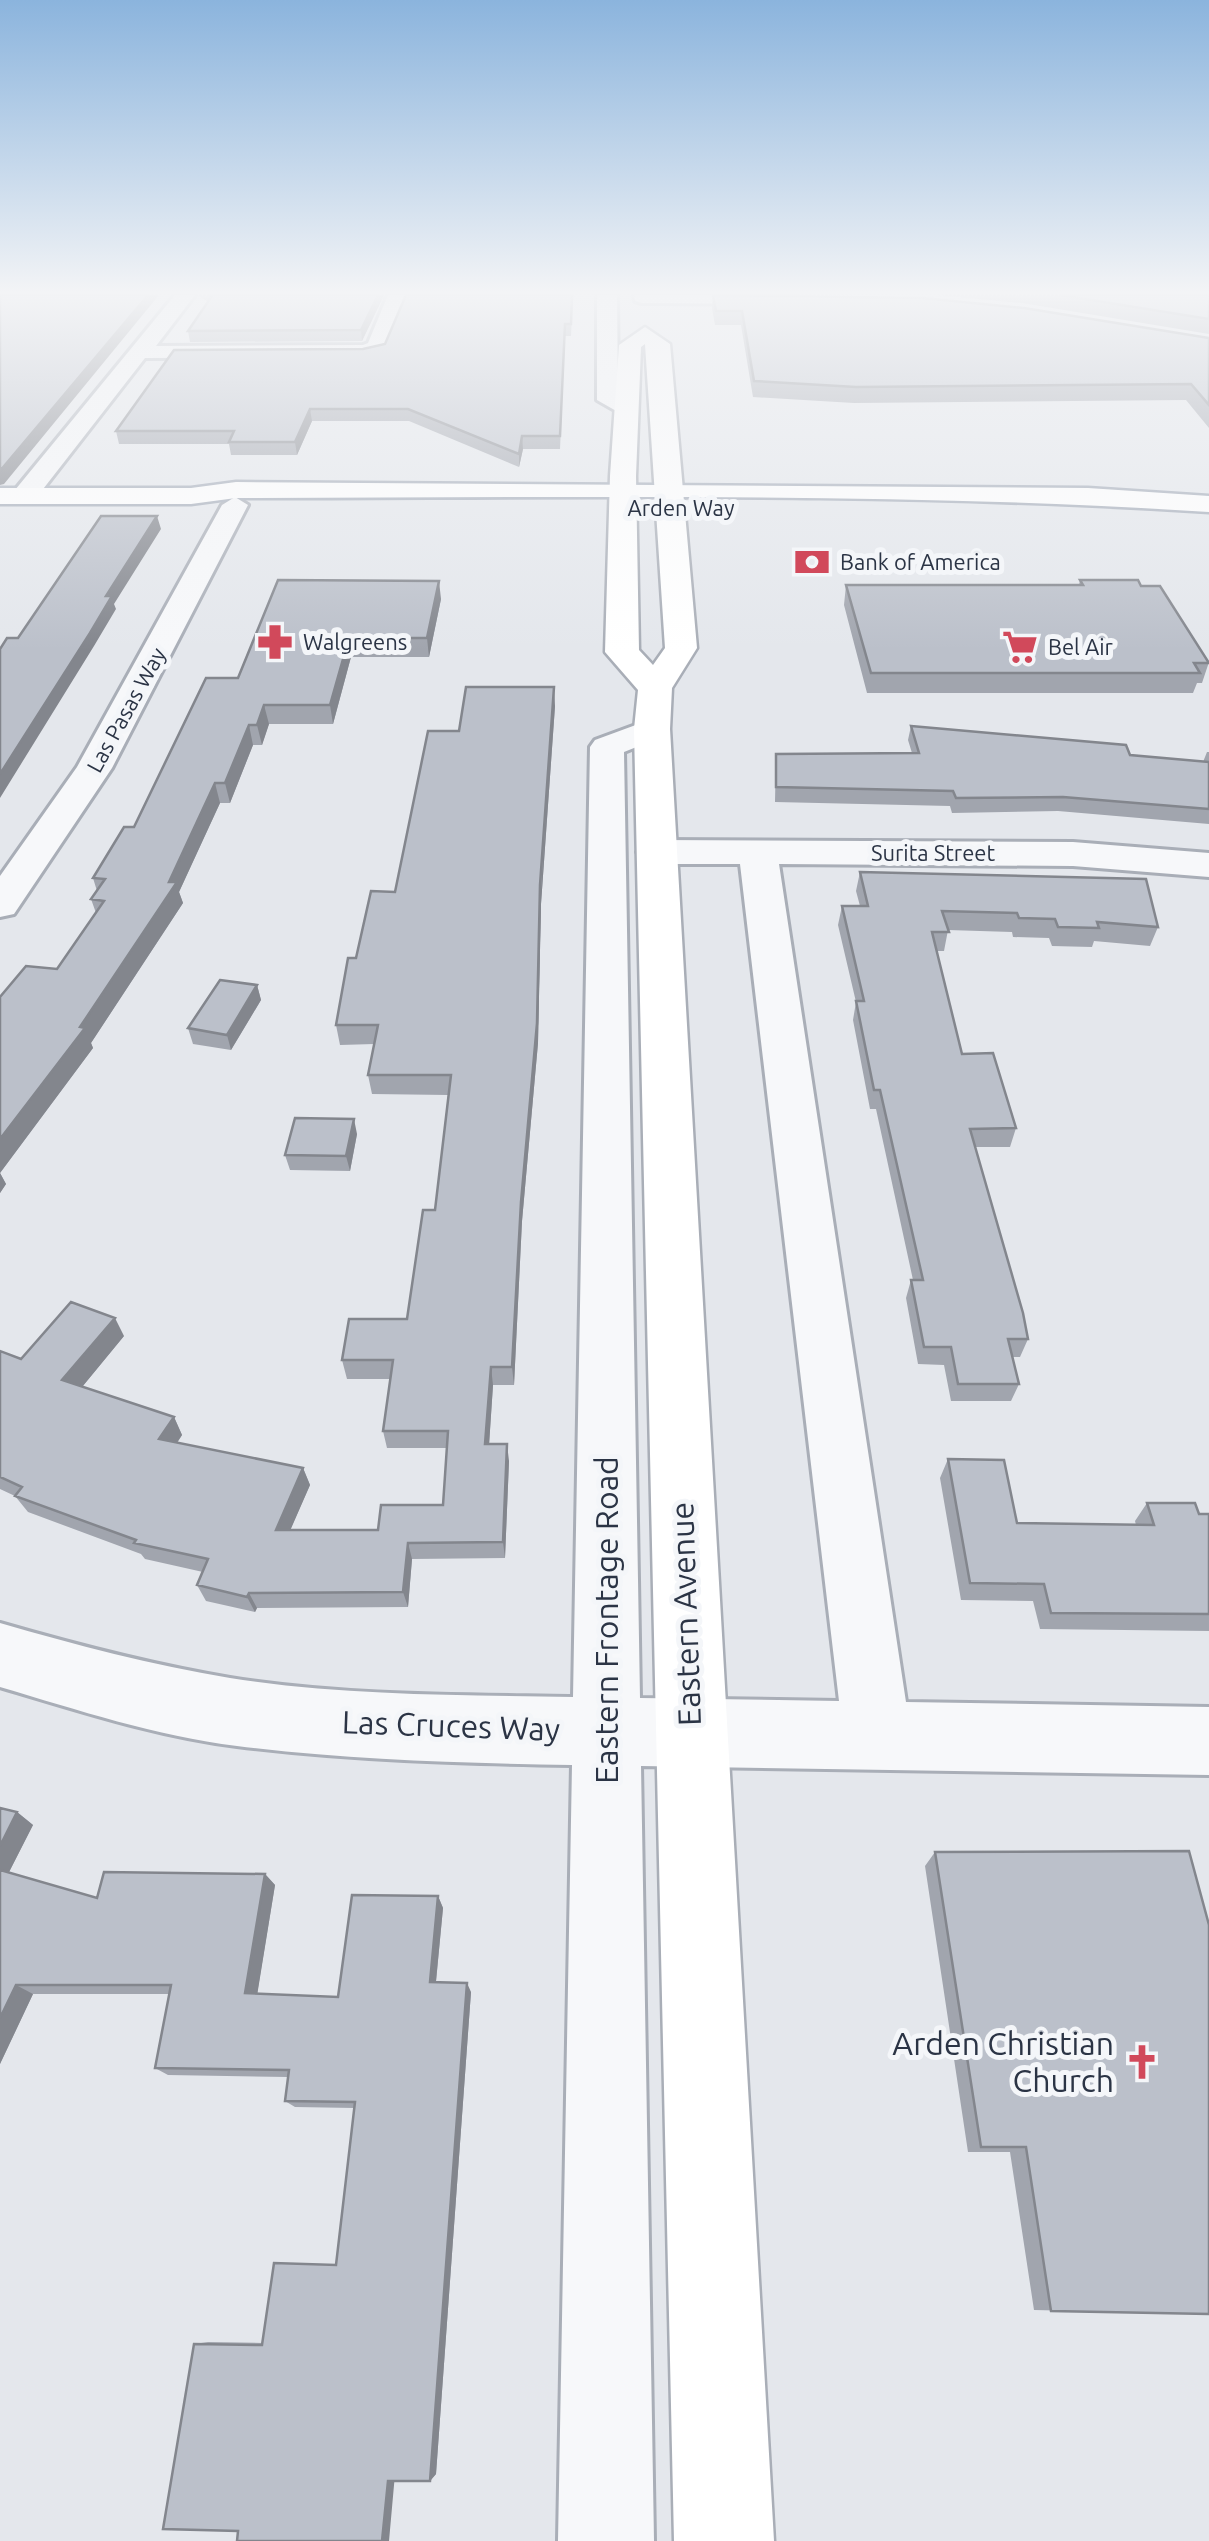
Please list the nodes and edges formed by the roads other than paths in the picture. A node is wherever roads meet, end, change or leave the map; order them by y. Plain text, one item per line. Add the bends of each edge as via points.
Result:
1 (87, 414) edge
2 (626, 414) edge
3 (665, 414) edge
4 (12, 496) edge
5 (191, 496) junction
6 (625, 499) junction
7 (673, 499) junction
8 (1209, 504) edge
9 (236, 505) junction
10 (654, 708) junction
11 (656, 852) junction
12 (758, 852) junction
13 (1209, 865) edge
14 (0, 905) edge
15 (0, 1656) edge
16 (608, 1732) junction
17 (691, 1733) junction
18 (876, 1736) junction
19 (1209, 1741) edge
20 (606, 2541) edge
21 (724, 2541) edge

1 - 4 street
2 - 6 main road
3 - 7 main road
4 - 5 main road, Arden Way
5 - 6 main road, Arden Way via 236,490
5 - 9 main road, Arden Way
6 - 7 main road, Arden Way
6 - 9 main road, Arden Way
6 - 10 main road via 622,652
7 - 8 main road, Arden Way via 1024,510
7 - 10 main road via 681,648
9 - 14 street, Las Pasas Way via 94,768
10 - 11 main road, Eastern Avenue
10 - 16 street, Eastern Frontage Road via 607,747
11 - 12 street, Surita Street
11 - 17 main road, Eastern Avenue
12 - 13 street, Surita Street via 1072,854
12 - 18 street
15 - 16 street, Las Cruces Way via 127,1692 234,1712 404,1728
16 - 17 street, Las Cruces Way
16 - 20 street, Eastern Frontage Road
17 - 18 street, Las Cruces Way
17 - 21 main road, Eastern Avenue
18 - 19 street, Las Cruces Way

